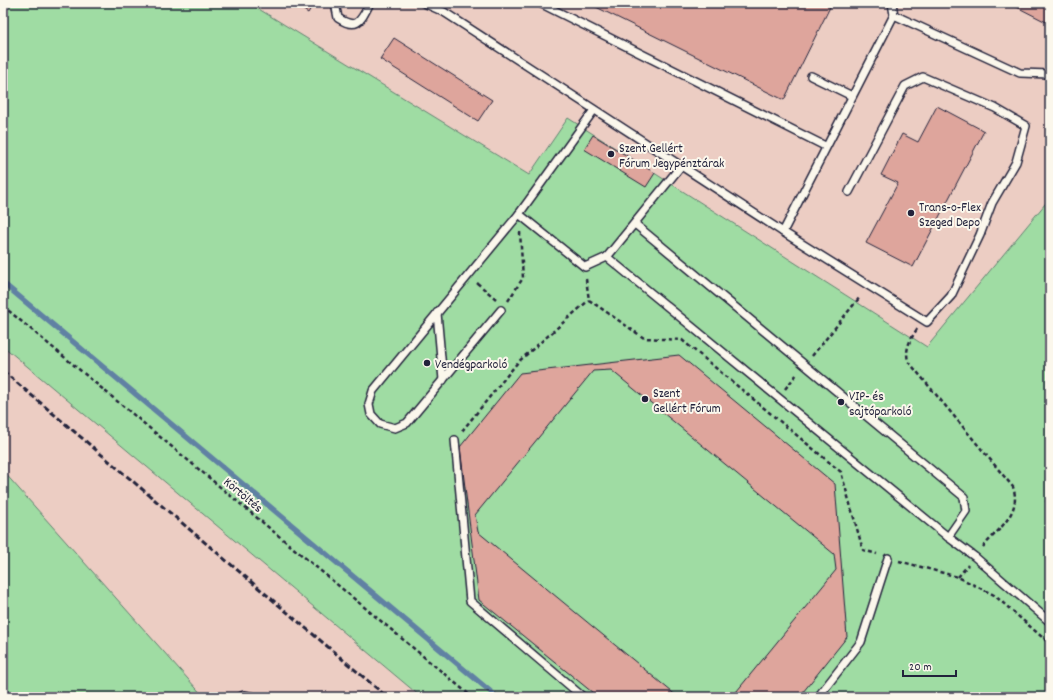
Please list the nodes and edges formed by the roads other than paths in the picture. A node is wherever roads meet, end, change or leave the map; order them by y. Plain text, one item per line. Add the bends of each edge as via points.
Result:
1 (335, 3) edge
2 (370, 3) edge
3 (424, 3) edge
4 (435, 3) edge
5 (540, 3) edge
6 (892, 3) edge
7 (444, 12) junction
8 (894, 15) junction
9 (1050, 74) edge
10 (811, 76) dead end
11 (852, 96) junction
12 (594, 110) junction
13 (825, 146) junction
14 (681, 166) junction
15 (849, 192) dead end
16 (519, 214) junction
17 (635, 224) junction
18 (783, 232) junction
19 (607, 257) junction
20 (503, 308) road end
21 (437, 313) junction
22 (443, 380) junction
23 (455, 440) road end
24 (948, 537) junction
25 (888, 558) road end
26 (1050, 622) edge
27 (240, 697) edge
28 (254, 697) edge
29 (583, 697) edge
30 (818, 697) edge

1 - 2 lane via 338,18 353,25 360,20
3 - 7 lane
4 - 7 lane
5 - 13 lane
6 - 8 lane
7 - 12 lane
8 - 9 lane via 1020,73
8 - 11 lane
10 - 11 lane
11 - 13 lane
12 - 14 lane
12 - 16 lane
13 - 18 lane
14 - 17 lane
14 - 18 lane
15 - 18 lane via 905,86 923,77 995,108 1026,126 1016,162 992,203 951,296 927,322
16 - 19 lane via 585,267
16 - 21 lane
17 - 19 lane
17 - 24 lane via 964,497 966,511
19 - 24 lane
20 - 22 lane
21 - 22 lane
21 - 22 lane via 373,391 369,404 371,414 380,424 395,428 407,423
23 - 29 lane via 470,601
24 - 26 lane
25 - 30 lane via 861,642
27 - 28 lane

